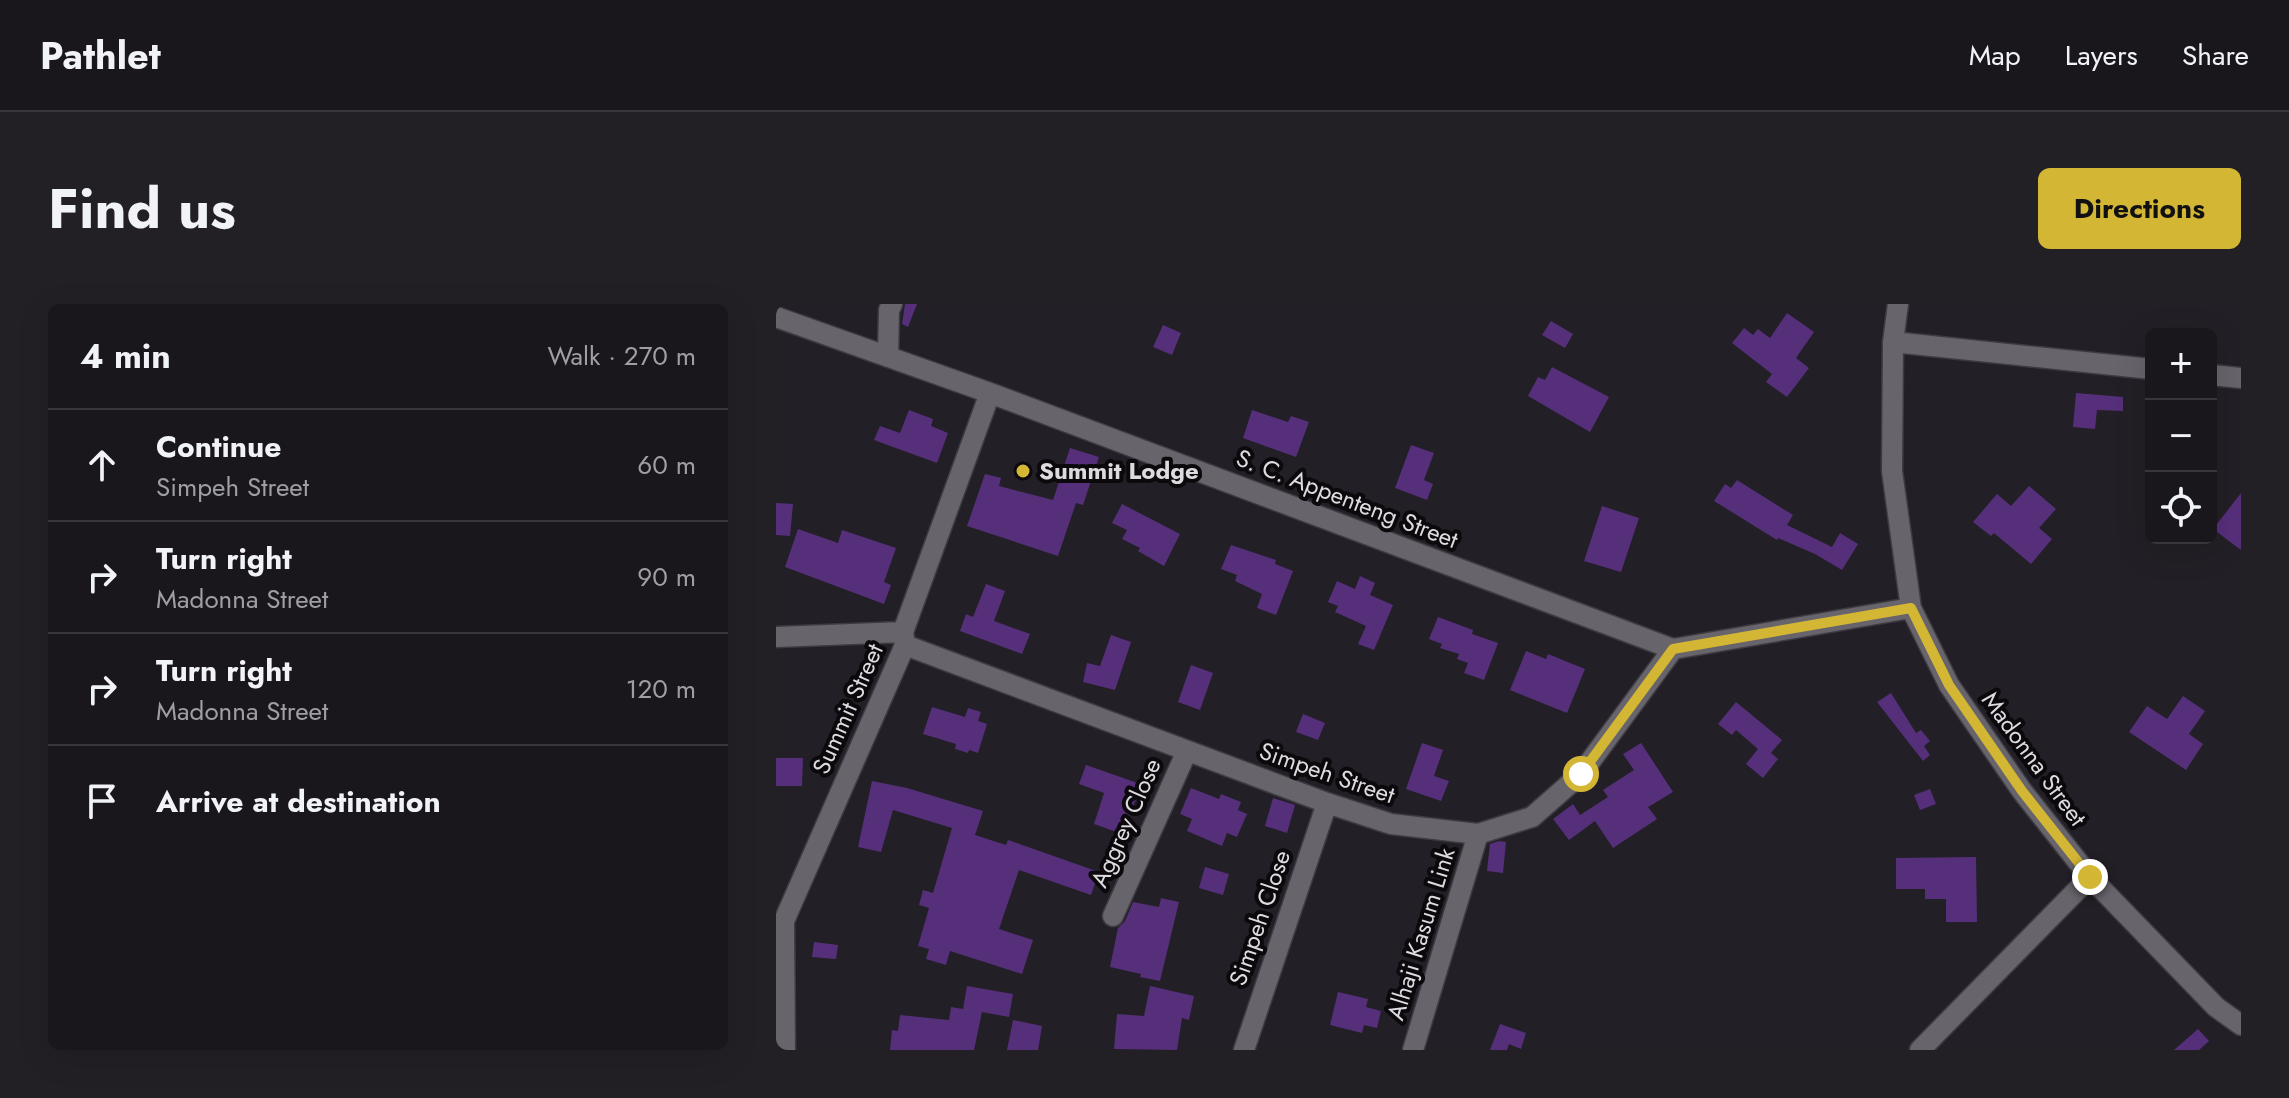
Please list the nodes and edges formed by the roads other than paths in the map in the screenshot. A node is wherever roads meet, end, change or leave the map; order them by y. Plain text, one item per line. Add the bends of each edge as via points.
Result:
1 (892, 304) edge
2 (1898, 304) edge
3 (776, 317) edge
4 (1893, 342) junction
5 (888, 357) junction
6 (2145, 368) edge
7 (2217, 376) edge
8 (2241, 378) edge
9 (990, 393) junction
10 (1911, 608) junction
11 (776, 637) edge
12 (904, 639) junction
13 (1673, 649) junction
14 (1187, 751) junction
15 (1327, 803) junction
16 (1478, 834) junction
17 (2090, 877) junction
18 (1113, 916) dead end
19 (780, 922) edge
20 (2241, 1025) edge
21 (785, 1050) edge
22 (1244, 1050) edge
23 (1413, 1050) edge
24 (1920, 1050) edge

1 - 5 street
2 - 4 street, Madonna Street
3 - 5 street, S. C. Appenteng Street
4 - 6 street
4 - 10 street, Madonna Street via 1892,471
5 - 9 street, S. C. Appenteng Street
7 - 8 street
9 - 12 street, Summit Street
9 - 13 street, S. C. Appenteng Street
10 - 13 street
10 - 17 street, Madonna Street via 1949,685
11 - 12 street
12 - 14 street, Simpeh Street
12 - 19 street, Summit Street
13 - 16 street, Simpeh Street via 1581,774 1532,817
14 - 15 street, Simpeh Street
14 - 18 street, Aggrey Close
15 - 16 street, Simpeh Street via 1391,824
15 - 22 street, Simpeh Close
16 - 23 street, Alhaji Kasum Link
17 - 20 street, Madonna Street via 2216,1007
17 - 24 street
19 - 21 street, Summit Street

